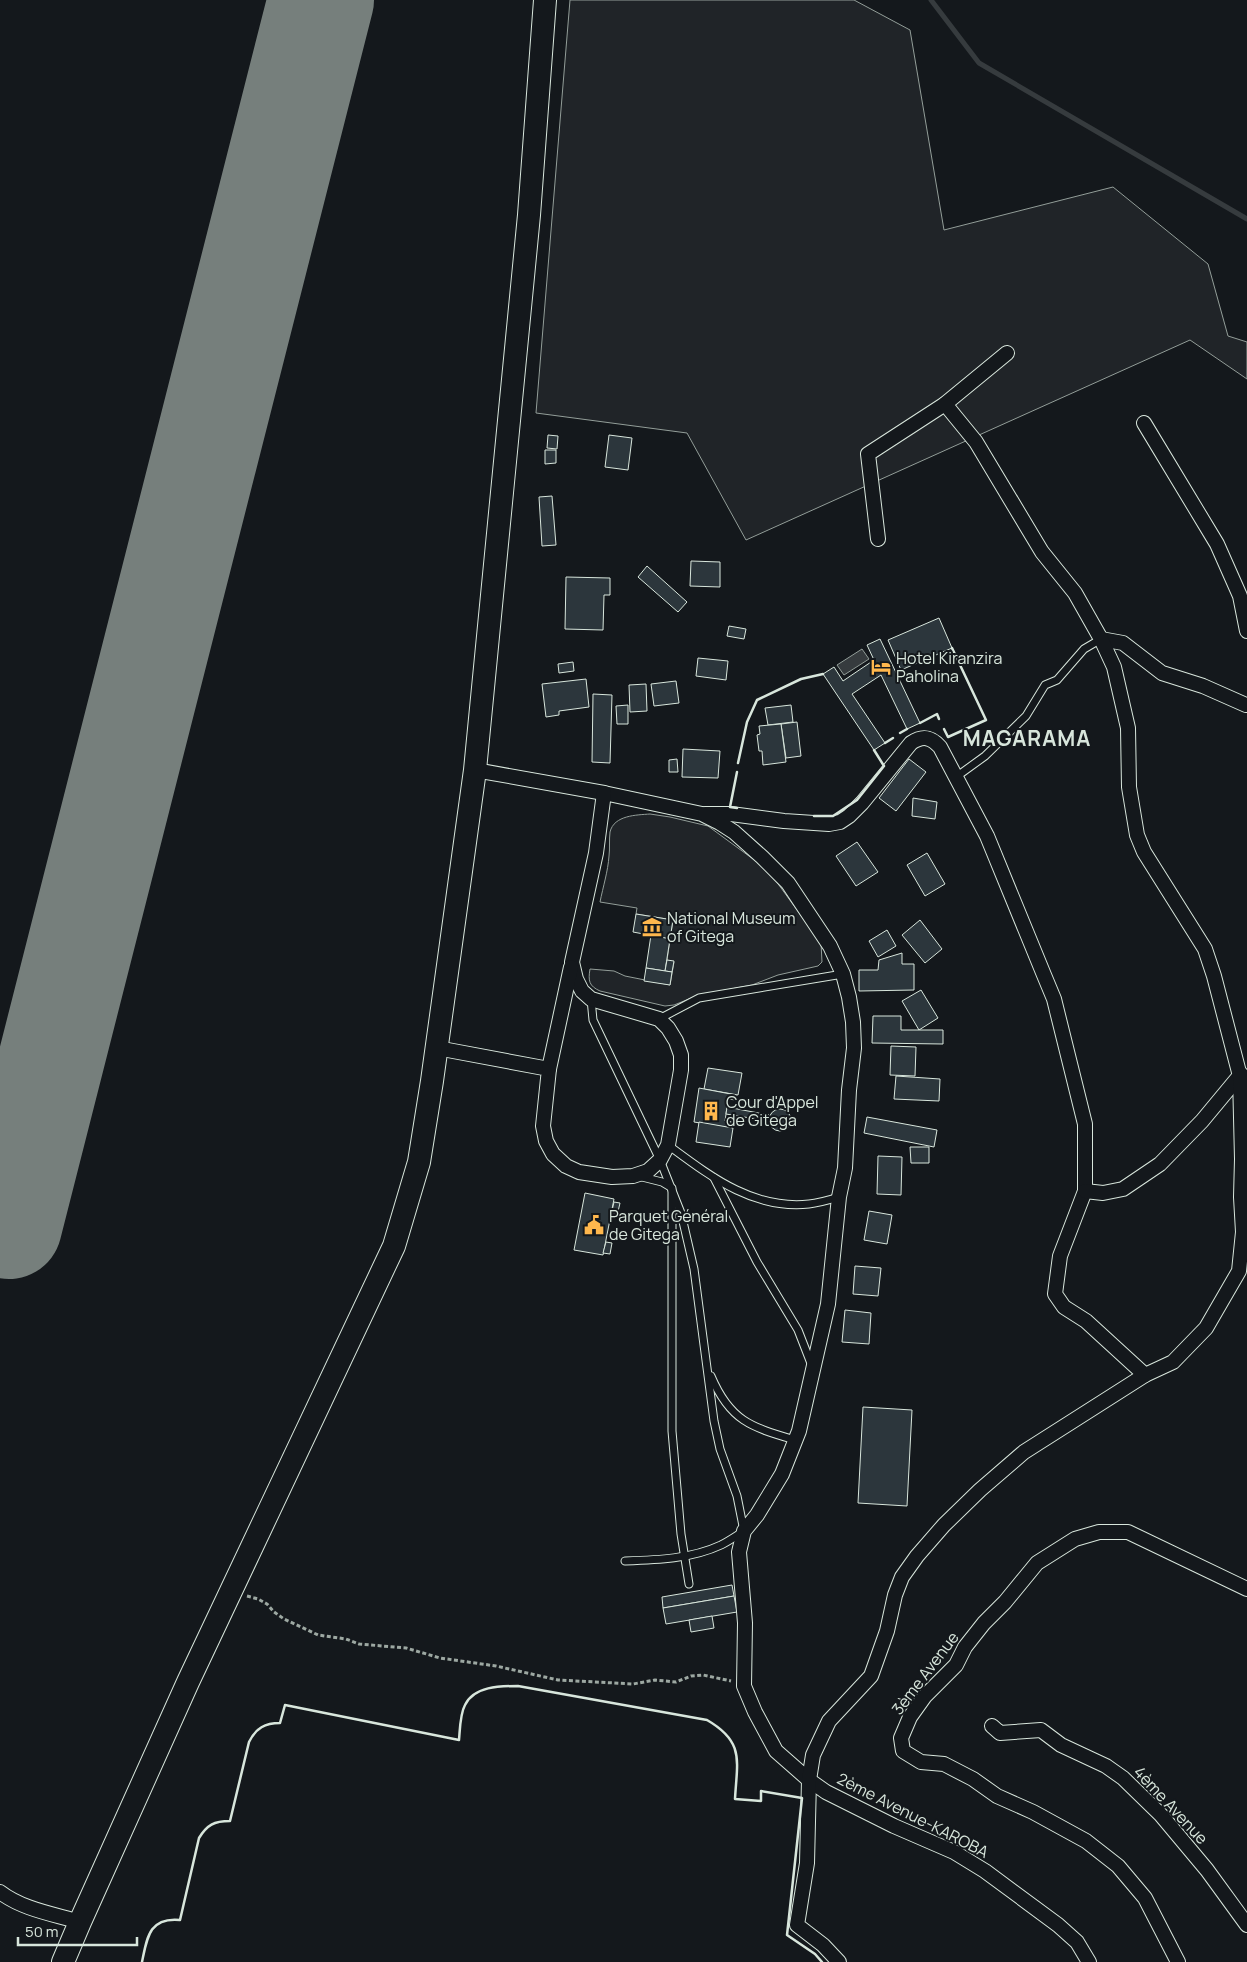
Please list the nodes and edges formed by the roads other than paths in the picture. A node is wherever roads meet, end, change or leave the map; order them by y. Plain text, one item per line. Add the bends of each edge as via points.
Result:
1 (545, 0) edge
2 (1007, 353) dead end
3 (945, 404) junction
4 (1144, 423) dead end
5 (878, 539) dead end
6 (1247, 631) edge
7 (1102, 640) junction
8 (1247, 703) edge
9 (475, 770) junction
10 (956, 777) junction
11 (604, 793) junction
12 (702, 814) junction
13 (572, 962) junction
14 (843, 974) junction
15 (591, 1000) junction
16 (659, 1019) junction
17 (437, 1048) junction
18 (549, 1068) junction
19 (1244, 1071) edge
20 (668, 1145) junction
21 (660, 1160) junction
22 (633, 1176) junction
23 (714, 1178) junction
24 (672, 1188) junction
25 (1085, 1191) junction
26 (839, 1198) junction
27 (707, 1367) junction
28 (814, 1368) junction
29 (1145, 1375) junction
30 (795, 1440) junction
31 (744, 1531) junction
32 (684, 1556) junction
33 (625, 1561) dead end
34 (689, 1584) dead end
35 (1247, 1588) edge
36 (992, 1726) dead end
37 (809, 1780) junction
38 (0, 1892) edge
39 (80, 1922) junction
40 (1247, 1925) edge
41 (63, 1962) edge
42 (839, 1962) edge
43 (1089, 1962) edge
44 (1178, 1962) edge

1 - 9 main road via 529,215
2 - 3 street
3 - 5 street via 868,454
3 - 7 street via 976,442 1042,552 1075,593
4 - 6 street via 1218,544 1240,596
7 - 8 street via 1123,643 1162,673
7 - 10 lane via 1084,649 1057,680 1045,685 1026,716 985,756
7 - 19 street via 1114,667 1125,708 1129,787 1137,834 1144,852 1205,949
9 - 11 street
9 - 17 main road
10 - 12 street via 934,740 918,738 862,803 840,822 830,824
10 - 25 street via 987,836 1054,999 1084,1124
11 - 12 street
11 - 13 street via 596,853
12 - 14 street via 734,832 788,883 830,946
13 - 15 street via 582,991
13 - 18 street
14 - 16 lane via 699,998
14 - 26 street via 853,1022 854,1048 846,1168
15 - 16 street
15 - 21 lane via 593,1020
16 - 20 street via 676,1041 681,1055
17 - 18 street
17 - 39 main road via 419,1162 394,1246 188,1682
18 - 22 street via 543,1126 546,1141 554,1154 566,1166 579,1172 612,1177
19 - 25 street via 1160,1164 1123,1189 1103,1193
19 - 29 street via 1243,1232 1239,1271 1206,1328 1173,1362
20 - 21 street
20 - 23 lane
21 - 22 street
21 - 24 lane
22 - 24 lane via 651,1178
23 - 26 lane via 748,1196 768,1202 810,1204
23 - 28 lane via 798,1330
24 - 27 lane via 687,1234
24 - 32 lane via 672,1431
25 - 29 street via 1060,1256 1055,1294 1064,1307 1086,1321
26 - 28 street via 828,1304
27 - 30 lane via 724,1402 737,1417 768,1432
27 - 31 lane via 720,1449 737,1496
28 - 30 street
29 - 37 street via 1024,1452 980,1490 917,1556 900,1583 871,1676 829,1721 813,1755
30 - 31 street via 782,1474
31 - 32 lane via 721,1545
31 - 37 street, 2ème Avenue-KAROBA via 739,1552 744,1686 776,1751
32 - 33 lane
32 - 34 lane
35 - 44 street, 3ème Avenue via 1128,1532 1099,1532 1075,1539 1037,1563 965,1647 956,1665 925,1696 910,1717 901,1738 904,1750 921,1762 944,1764 973,1779 997,1796 1086,1841 1118,1866 1145,1898
36 - 40 street, 4ème Avenue via 1000,1733 1041,1730 1061,1746 1106,1766 1123,1778 1161,1815
37 - 42 street via 807,1863 797,1925
37 - 43 street, 2ème Avenue-KAROBA via 860,1810 954,1852 985,1871 1058,1925 1077,1942
38 - 39 street via 33,1909
39 - 41 main road

